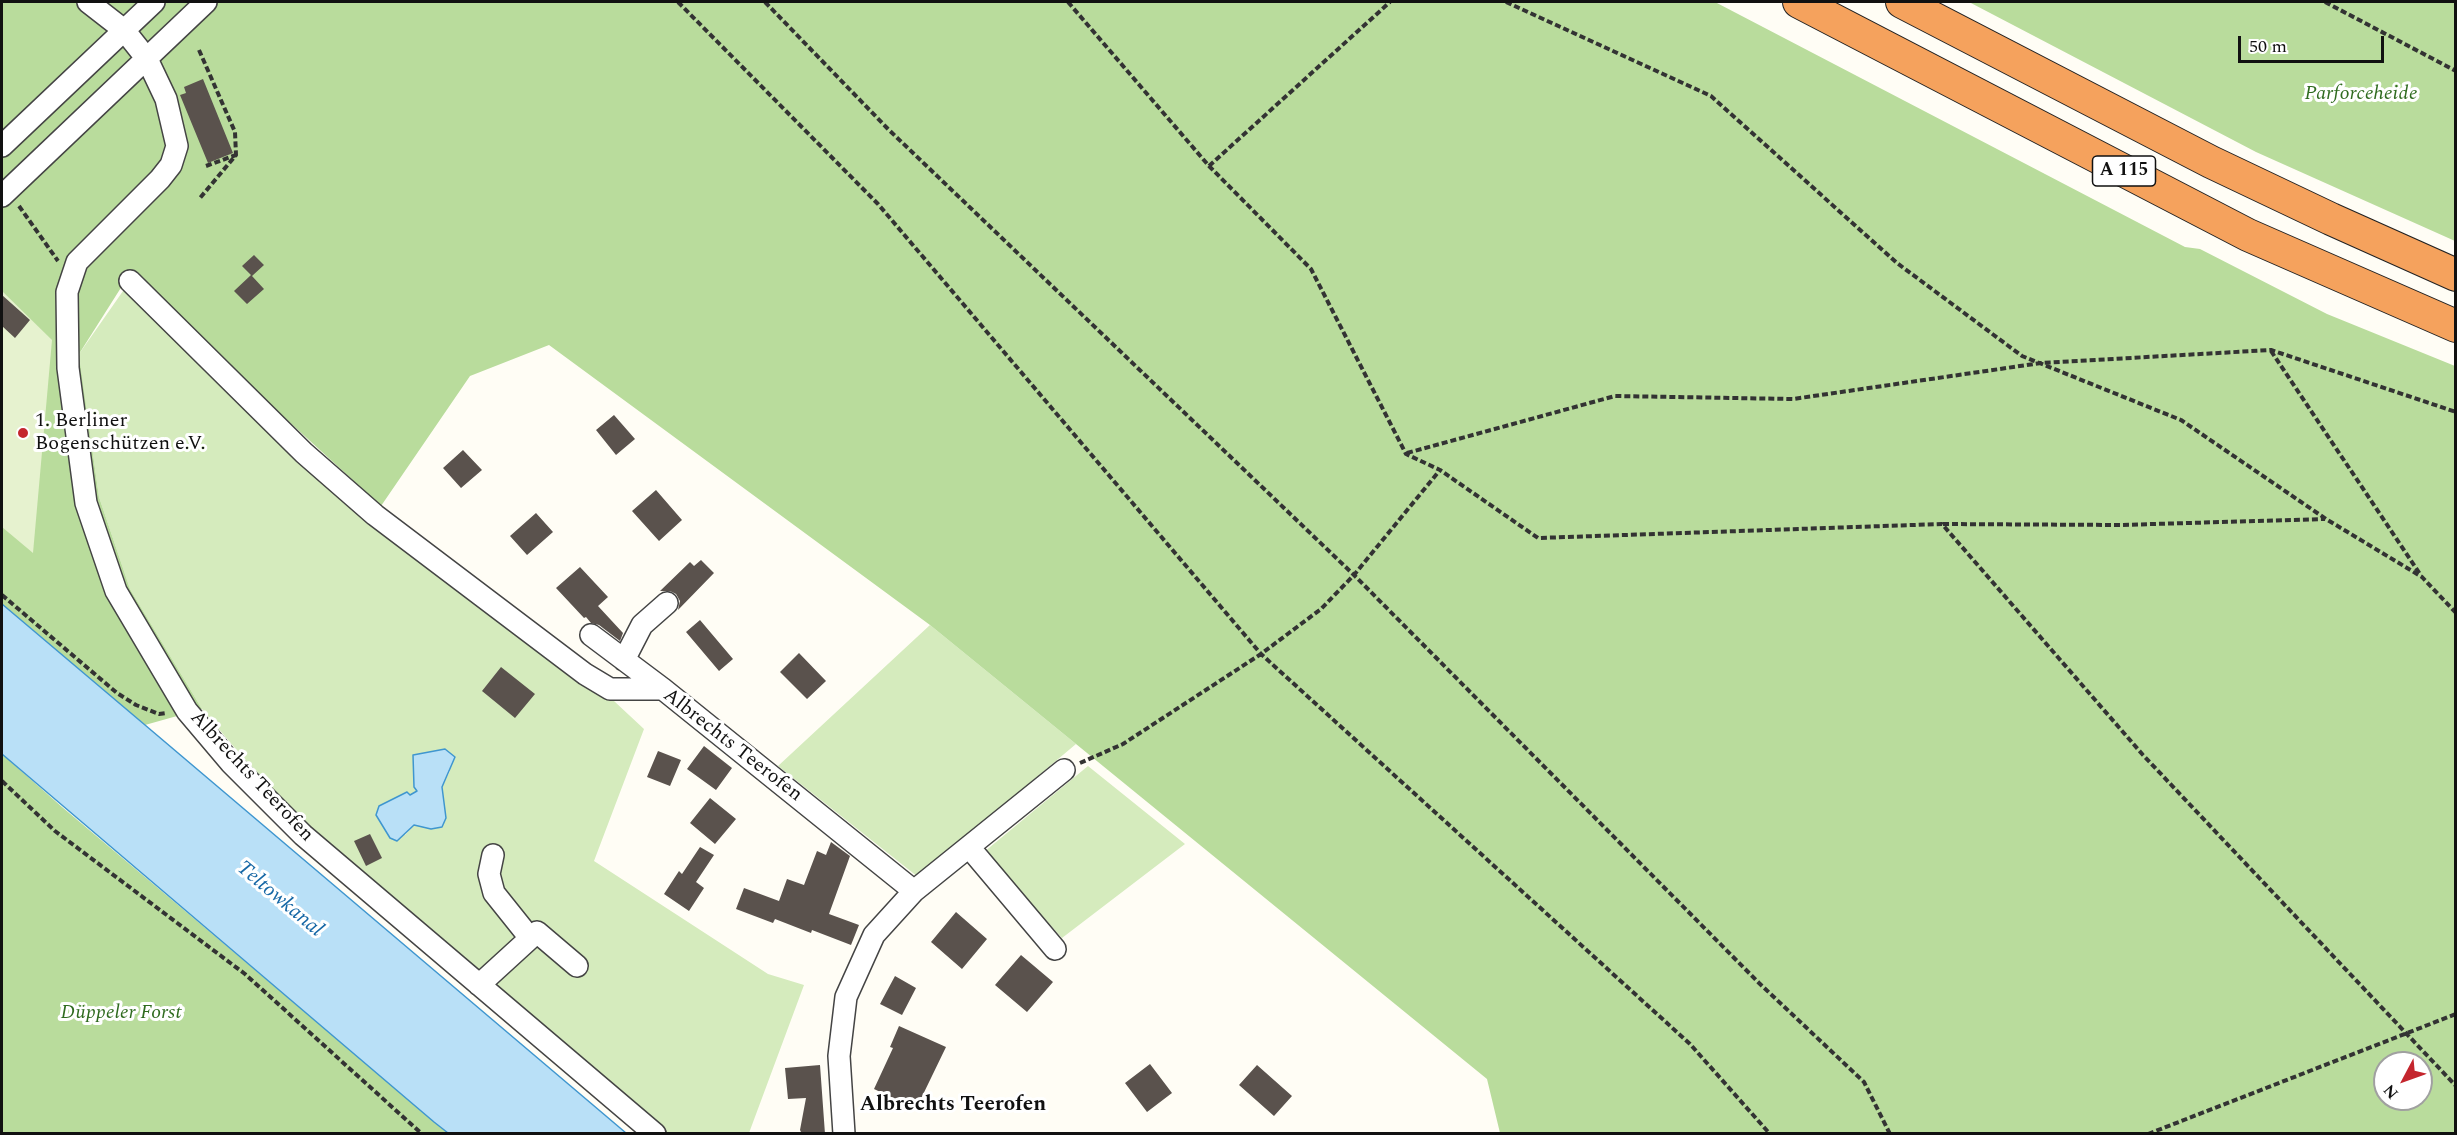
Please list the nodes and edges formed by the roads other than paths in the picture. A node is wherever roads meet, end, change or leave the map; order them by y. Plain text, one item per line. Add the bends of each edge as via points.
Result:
1 (88, 2) edge
2 (154, 2) edge
3 (206, 2) edge
4 (1799, 2) edge
5 (1902, 2) edge
6 (130, 24) junction
7 (147, 59) junction
8 (2, 146) edge
9 (9, 200) edge
10 (2456, 275) edge
11 (130, 281) dead end
12 (2456, 326) edge
13 (667, 603) dead end
14 (591, 635) dead end
15 (624, 660) junction
16 (663, 689) junction
17 (1064, 770) road end
18 (969, 848) junction
19 (493, 855) dead end
20 (916, 884) junction
21 (530, 938) junction
22 (1055, 949) dead end
23 (577, 966) dead end
24 (479, 985) junction
25 (655, 1134) edge
26 (844, 1134) edge

1 - 6 street, Albrechts Teerofen
2 - 6 street
3 - 7 street
4 - 12 highway, A 115 via 2248,235
5 - 10 highway, A 115 via 2211,162
6 - 7 street, Albrechts Teerofen
6 - 8 street
7 - 9 street
7 - 24 street, Albrechts Teerofen via 173,123 177,146 171,165 76,262 67,292 68,368 86,502 116,591 187,711 231,763 303,835
11 - 16 street, Albrechts Teerofen via 304,453 404,537 610,689
13 - 15 street via 642,625
14 - 15 street
15 - 16 street
16 - 20 street, Albrechts Teerofen
17 - 18 street
18 - 20 street
18 - 22 street
19 - 21 street via 489,874 494,893
20 - 26 street via 874,935 846,997 839,1056
21 - 23 street via 537,932
21 - 24 street
24 - 25 street, Albrechts Teerofen

